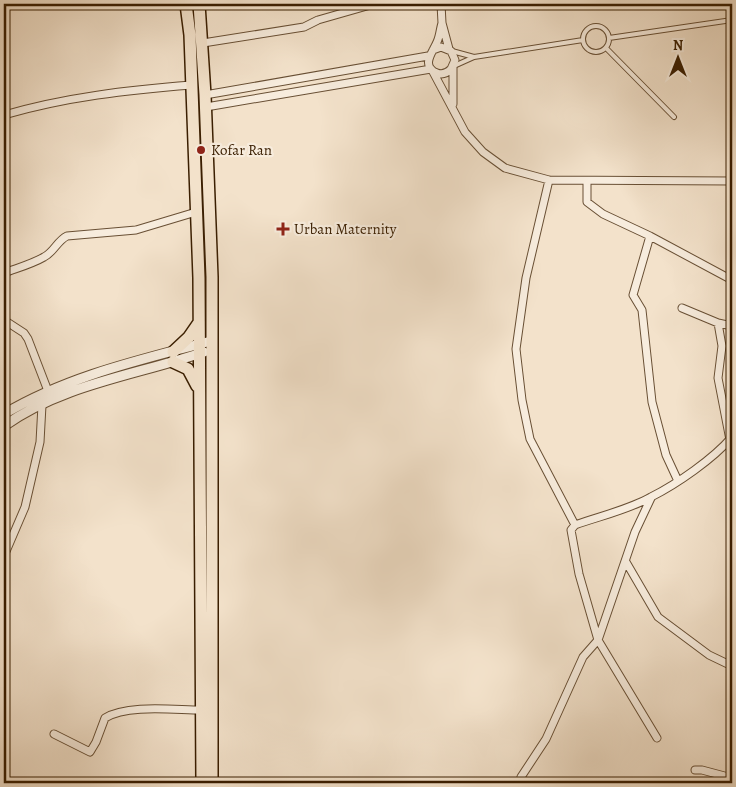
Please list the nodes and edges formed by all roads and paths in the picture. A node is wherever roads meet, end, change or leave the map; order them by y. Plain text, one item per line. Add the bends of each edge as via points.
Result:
1 (186, 4) edge
2 (199, 4) edge
3 (374, 4) edge
4 (441, 4) edge
5 (732, 20) edge
6 (442, 23) junction
7 (609, 38) junction
8 (583, 40) junction
9 (203, 43) junction
10 (606, 48) junction
11 (450, 50) junction
12 (431, 53) junction
13 (474, 57) junction
14 (453, 66) junction
15 (432, 69) junction
16 (192, 85) junction
17 (205, 95) junction
18 (206, 107) junction
19 (453, 107) junction
20 (4, 114) edge
21 (674, 117) dead end
22 (549, 180) junction
23 (587, 181) junction
24 (732, 181) edge
25 (196, 212) junction
26 (650, 236) junction
27 (4, 273) edge
28 (732, 280) edge
29 (682, 308) dead end
30 (4, 320) edge
31 (718, 323) junction
32 (198, 324) junction
33 (732, 326) edge
34 (210, 346) junction
35 (198, 350) junction
36 (173, 357) junction
37 (198, 388) junction
38 (48, 391) junction
39 (42, 405) junction
40 (4, 414) edge
41 (4, 426) edge
42 (731, 438) edge
43 (678, 481) junction
44 (651, 498) junction
45 (575, 525) junction
46 (4, 556) edge
47 (626, 562) junction
48 (598, 640) junction
49 (732, 666) edge
50 (201, 710) junction
51 (54, 734) dead end
52 (657, 738) dead end
53 (695, 770) dead end
54 (520, 777) dead end
55 (732, 778) edge
56 (202, 783) edge
57 (212, 783) edge

1 - 16 main road
2 - 9 main road
3 - 9 street via 304,27
4 - 6 street
5 - 7 lane
6 - 11 street
6 - 12 street
7 - 8 lane via 605,30 593,26
7 - 10 lane
8 - 10 lane via 590,50 598,52
8 - 13 lane
9 - 17 main road
10 - 21 lane
11 - 12 street via 441,47
11 - 13 lane
11 - 14 street via 454,57
12 - 15 street
12 - 17 street
13 - 14 lane
14 - 15 street via 443,73
14 - 19 street
15 - 18 street
15 - 19 street
16 - 20 street via 54,101
16 - 25 main road
17 - 18 main road
18 - 34 main road via 212,277
19 - 22 street via 465,132 483,152 505,168
22 - 23 street
22 - 45 street via 526,278 516,349 530,439
23 - 24 street
23 - 26 street via 589,204
25 - 27 street via 136,230 67,236 45,257
25 - 32 main road
26 - 28 street
26 - 43 street via 634,294 642,310 652,402 666,455
29 - 31 street
30 - 38 street via 28,339
31 - 33 street
31 - 42 street via 722,346 718,378
32 - 35 main road
32 - 36 main road
34 - 35 street
34 - 57 main road
35 - 36 street
35 - 37 main road
36 - 37 main road via 188,369
36 - 38 street via 118,365
36 - 39 street via 69,392
37 - 50 main road
38 - 40 street
39 - 41 street
39 - 46 street via 40,442 25,507
42 - 43 street via 718,452
43 - 44 street
44 - 45 street
44 - 47 street via 635,532
45 - 48 street via 571,530 579,574
47 - 48 street
47 - 49 street via 658,617 708,655
48 - 52 street
48 - 54 street via 583,657 546,739
50 - 51 street via 114,713 105,718 90,752
50 - 56 main road
53 - 55 street

